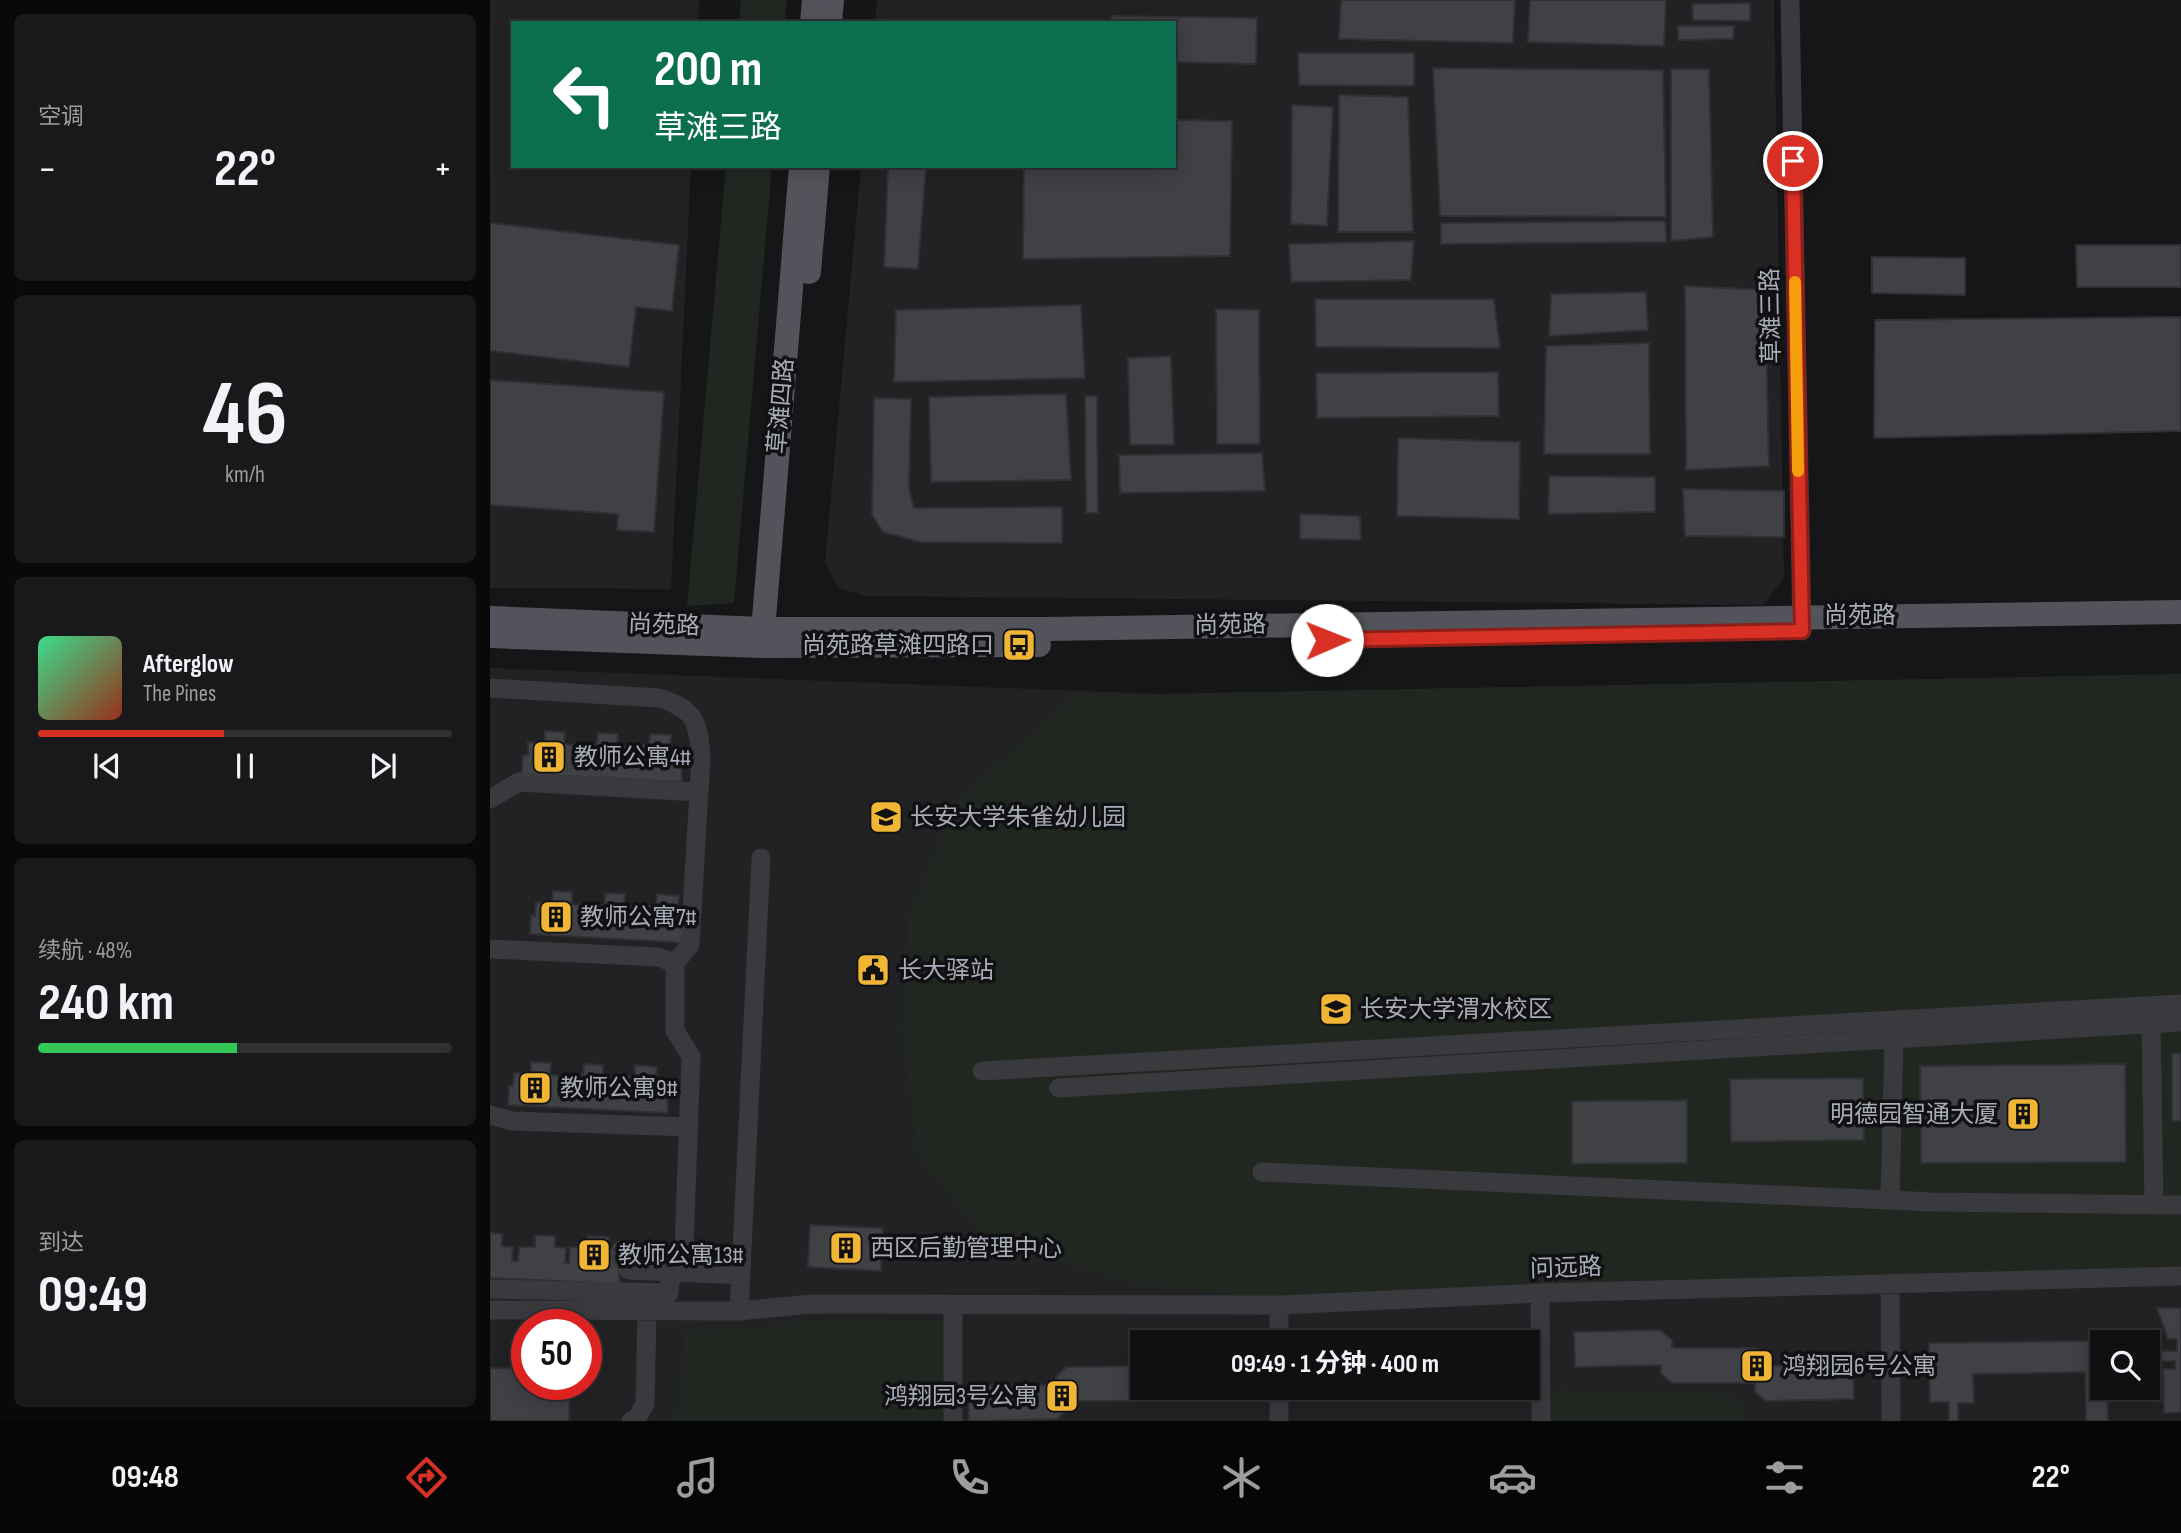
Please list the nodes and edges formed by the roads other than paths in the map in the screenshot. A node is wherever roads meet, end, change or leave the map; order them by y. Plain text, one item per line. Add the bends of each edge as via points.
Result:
1 (814, 0) edge
2 (832, 0) edge
3 (1790, 0) edge
4 (812, 21) edge
5 (830, 21) edge
6 (801, 168) edge
7 (818, 168) edge
8 (2181, 612) edge
9 (490, 618) edge
10 (1801, 623) junction
11 (2181, 628) edge
12 (490, 636) edge
13 (771, 637) junction
14 (490, 688) edge
15 (699, 792) junction
16 (490, 799) edge
17 (761, 858) dead end
18 (490, 949) edge
19 (674, 963) junction
20 (2181, 1004) edge
21 (2181, 1022) edge
22 (2151, 1023) junction
23 (1894, 1038) junction
24 (982, 1071) dead end
25 (1059, 1088) dead end
26 (490, 1115) edge
27 (689, 1126) junction
28 (1262, 1172) dead end
29 (1890, 1199) junction
30 (2154, 1205) junction
31 (2181, 1205) edge
32 (621, 1250) dead end
33 (671, 1272) junction
34 (741, 1275) junction
35 (2181, 1276) edge
36 (1890, 1283) junction
37 (490, 1289) edge
38 (1540, 1293) junction
39 (953, 1305) junction
40 (1279, 1305) junction
41 (490, 1310) edge
42 (647, 1311) junction
43 (739, 1311) junction
44 (1279, 1330) edge
45 (1279, 1400) edge
46 (631, 1421) edge
47 (953, 1421) edge
48 (1279, 1421) edge
49 (1541, 1421) edge
50 (1891, 1421) edge

1 - 4 main road
2 - 5 main road
3 - 10 street, 草滩三路
6 - 13 main road, 草滩四路
7 - 13 main road, 草滩四路
8 - 10 main road, 尚苑路
9 - 13 main road, 尚苑路
10 - 11 main road, 尚苑路
10 - 13 main road, 尚苑路 via 1077,645
12 - 13 main road, 尚苑路
14 - 15 street via 659,698 681,705 699,736
15 - 16 street via 519,782
15 - 19 street via 690,945
17 - 34 street
18 - 19 street via 658,957
19 - 27 street via 675,1031 691,1056
20 - 24 street
21 - 22 street
22 - 23 street
22 - 30 street
23 - 25 street
23 - 29 street
26 - 27 street via 512,1121
27 - 33 street via 684,1248
28 - 29 street
29 - 30 street
30 - 31 street
32 - 33 street via 629,1269
33 - 34 street
33 - 37 street via 669,1293
34 - 43 street
35 - 36 street, 问远路
36 - 38 street, 问远路
36 - 50 street
38 - 40 street, 问远路
38 - 49 street
39 - 40 street, 问远路
39 - 43 street, 问远路 via 811,1304
39 - 47 street
40 - 44 street
41 - 42 street, 问远路
42 - 43 street, 问远路
42 - 46 street via 645,1404
45 - 48 street

